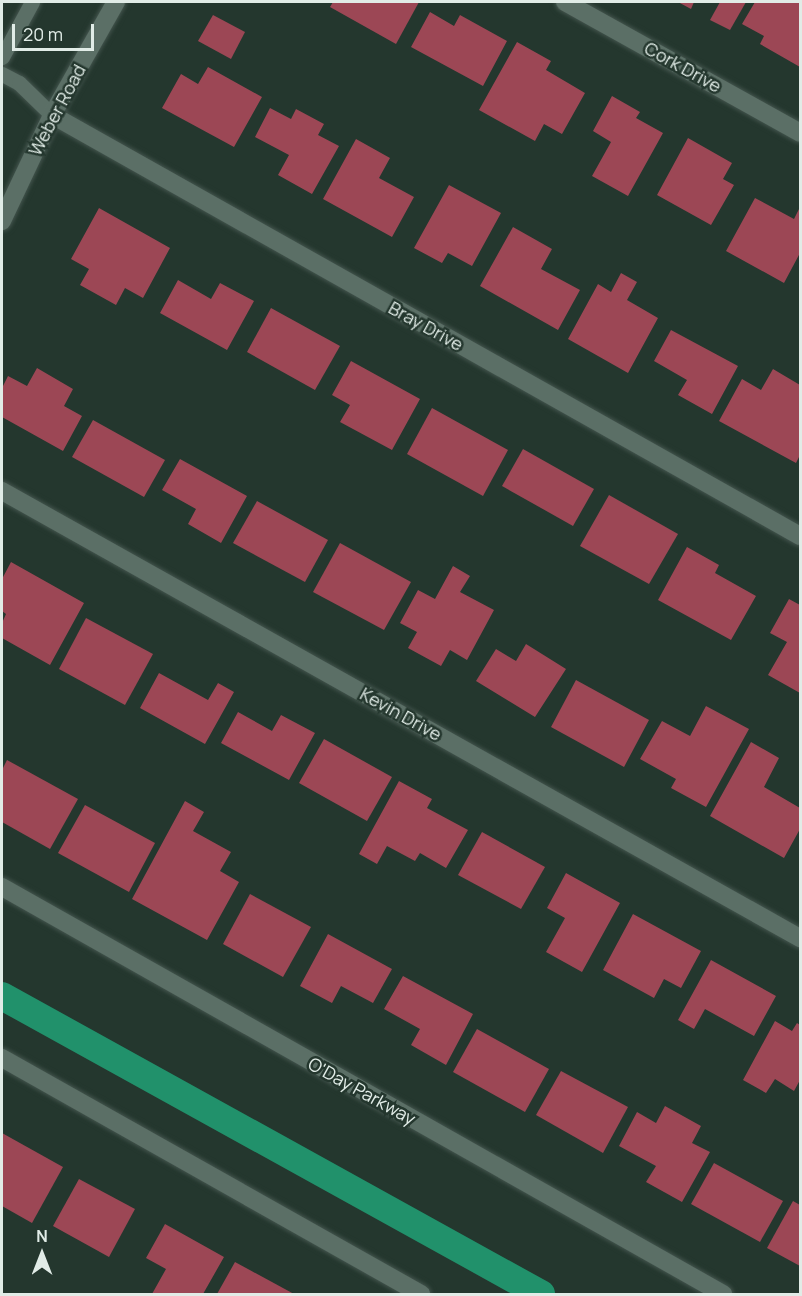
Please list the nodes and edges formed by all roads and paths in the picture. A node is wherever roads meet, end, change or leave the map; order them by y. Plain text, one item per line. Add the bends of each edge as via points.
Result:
1 (32, 2) edge
2 (116, 2) edge
3 (566, 2) edge
4 (2, 57) edge
5 (2, 74) edge
6 (52, 115) junction
7 (801, 133) edge
8 (2, 221) edge
9 (2, 491) edge
10 (801, 536) edge
11 (2, 887) edge
12 (801, 938) edge
13 (2, 1058) edge
14 (421, 1294) edge
15 (723, 1294) edge

1 - 4 lane
2 - 6 street, Weber Road
3 - 7 street, Cork Drive
5 - 6 lane via 19,83
6 - 8 street, Weber Road
6 - 10 street, Bray Drive
9 - 12 street, Kevin Drive
11 - 15 street, O'Day Parkway
13 - 14 street

